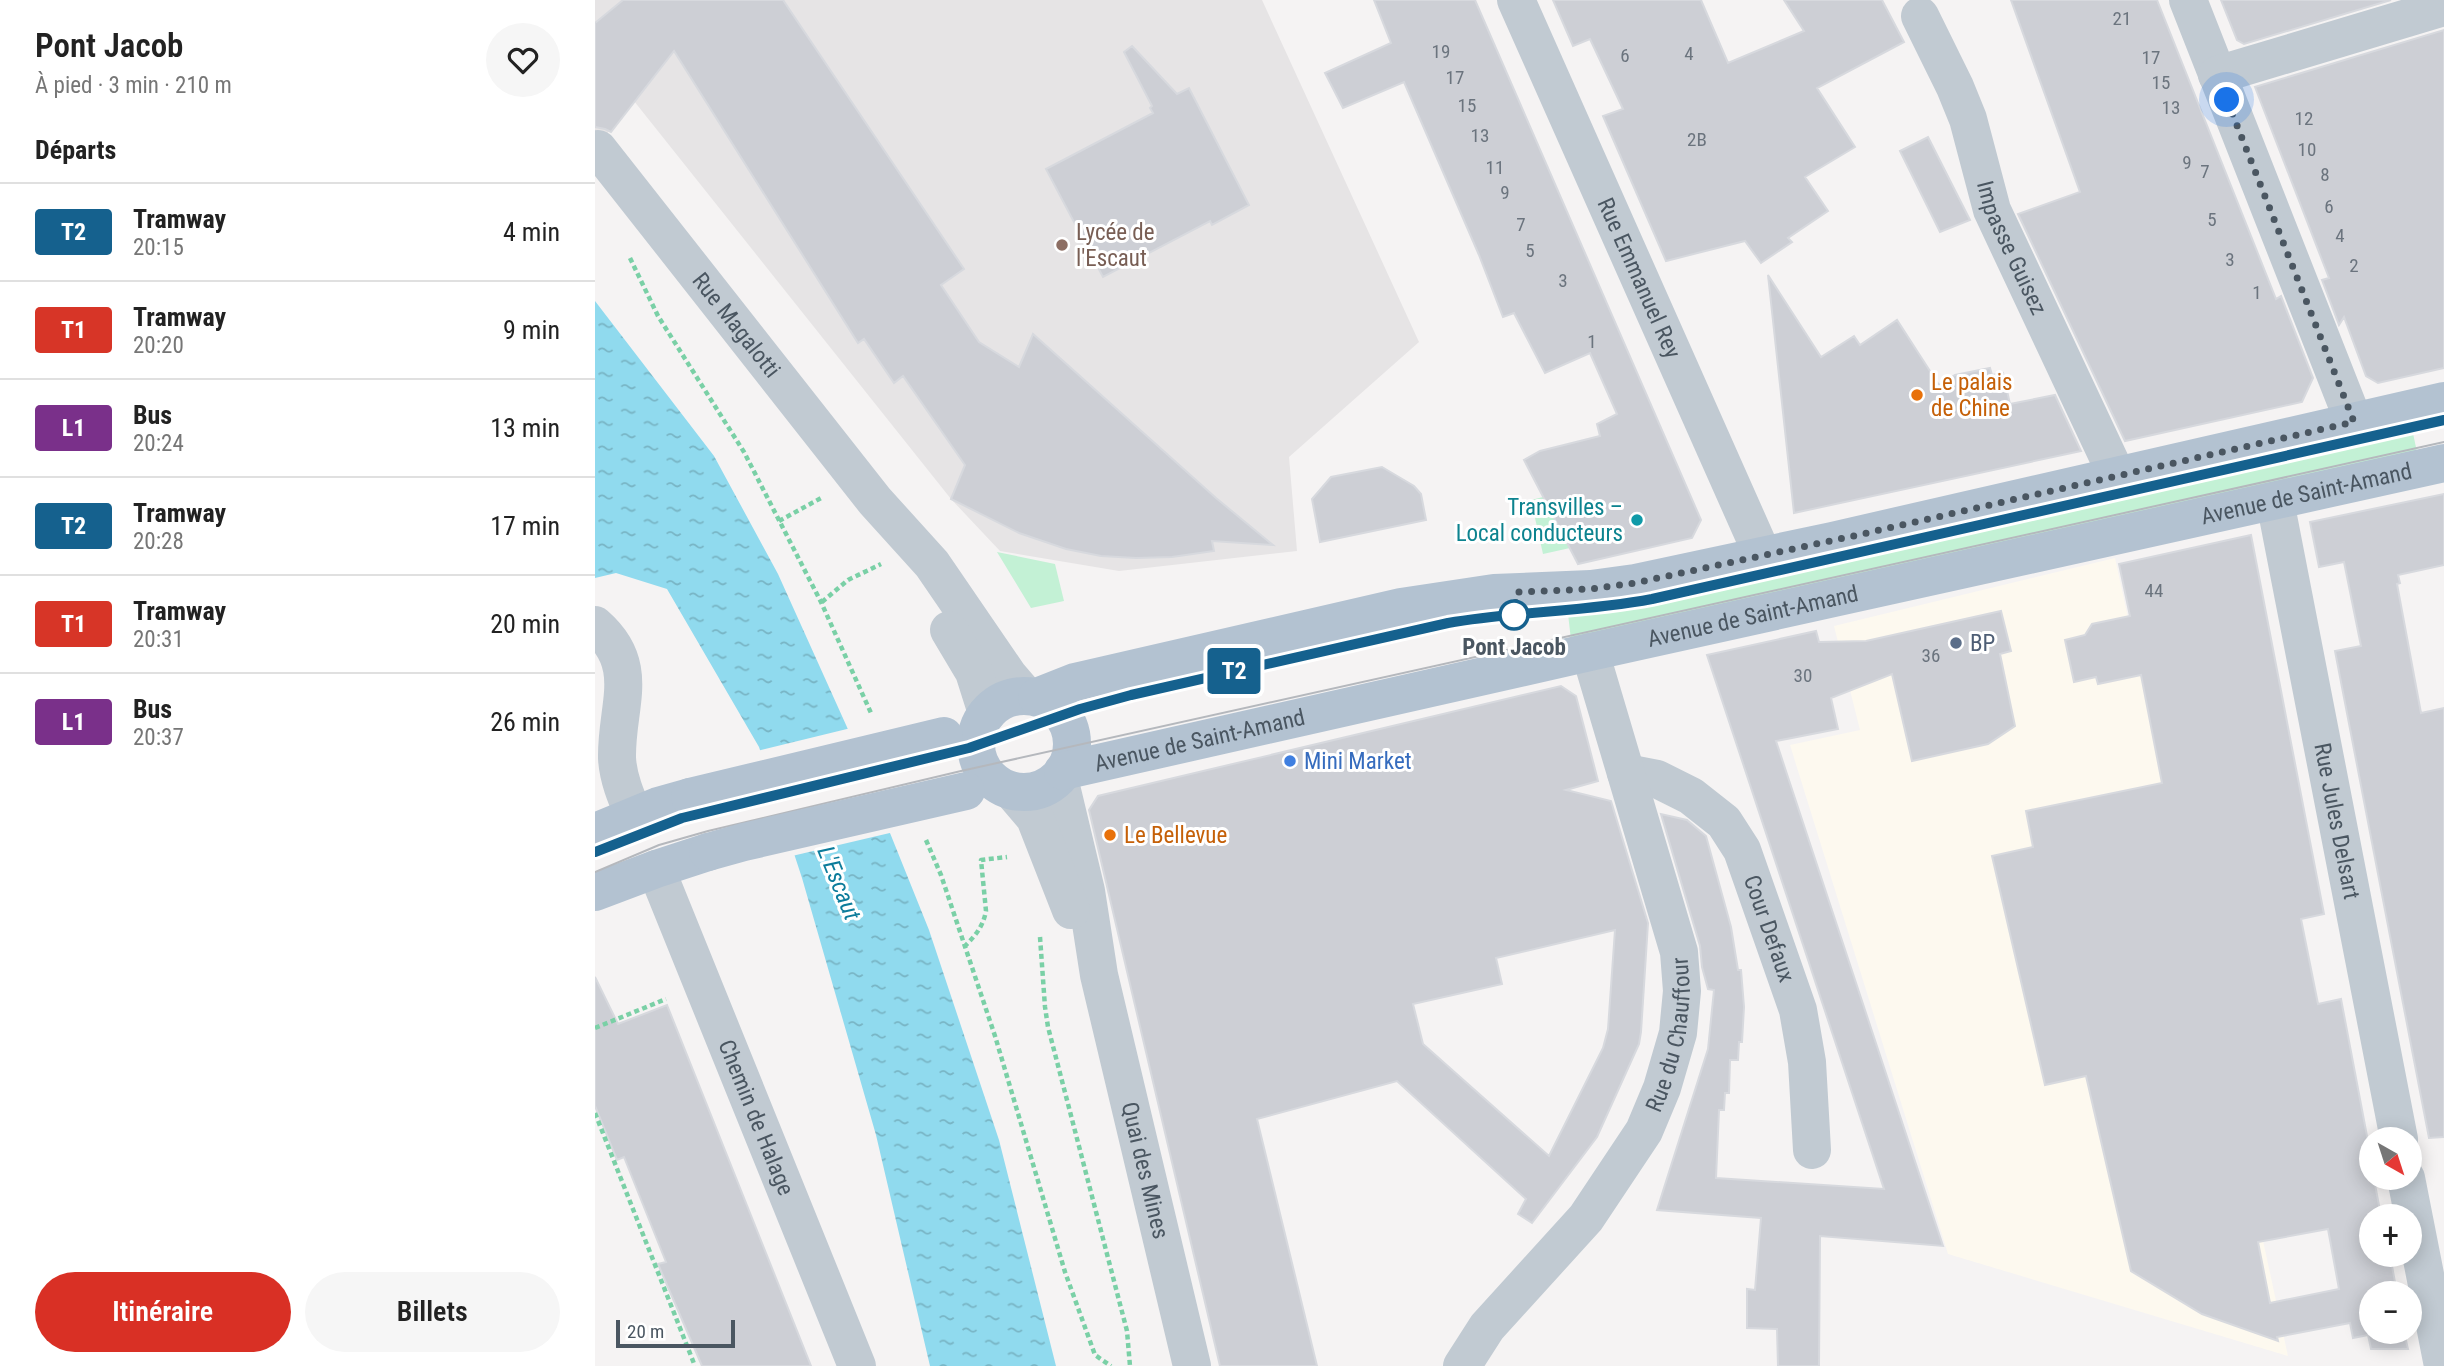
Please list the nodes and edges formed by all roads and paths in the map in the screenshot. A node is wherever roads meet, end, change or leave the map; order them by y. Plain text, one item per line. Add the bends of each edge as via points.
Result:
1 (1516, 0) edge
2 (2188, 0) edge
3 (2444, 7) edge
4 (1920, 16) dead end
5 (2217, 75) junction
6 (598, 149) dead end
7 (2444, 401) edge
8 (2354, 422) junction
9 (2444, 463) edge
10 (2117, 476) junction
11 (865, 487) junction
12 (2275, 501) junction
13 (779, 521) dead end
14 (1763, 556) junction
15 (881, 564) dead end
16 (821, 602) dead end
17 (595, 625) edge
18 (1590, 652) junction
19 (1031, 696) junction
20 (985, 717) junction
21 (1626, 773) junction
22 (1061, 774) junction
23 (993, 789) junction
24 (634, 815) junction
25 (595, 832) edge
26 (1008, 856) dead end
27 (656, 869) junction
28 (595, 892) edge
29 (1039, 925) dead end
30 (963, 948) dead end
31 (1099, 975) junction
32 (702, 985) junction
33 (595, 1028) edge
34 (595, 1113) edge
35 (2397, 1127) edge
36 (1812, 1150) dead end
37 (2408, 1190) edge
38 (1065, 1272) dead end
39 (1128, 1365) edge
40 (695, 1366) edge
41 (857, 1366) edge
42 (1111, 1366) edge
43 (1192, 1366) edge
44 (1462, 1366) edge
45 (2443, 1366) edge

1 - 14 street, Rue Emmanuel Rey
2 - 5 street
3 - 5 street
4 - 10 street, Impasse Guisez via 1968,119 1992,210
5 - 8 street
6 - 11 street, Rue Magalotti
7 - 8 main road
8 - 10 main road
9 - 12 main road, Avenue de Saint-Amand
10 - 14 main road
11 - 13 path via 817,502
11 - 19 street, Rue Magalotti via 932,564 1012,681
11 - 20 street, Rue Magalotti via 974,672
12 - 18 main road, Avenue de Saint-Amand
12 - 35 street, Rue Jules Delsart
14 - 19 main road via 1613,587 1494,593 1401,607
15 - 16 path via 848,580
17 - 24 street via 621,660 617,760
18 - 21 street, Rue du Chauffour
18 - 22 main road, Avenue de Saint-Amand
19 - 20 main road via 1005,700
19 - 22 main road via 1056,707 1070,729 1072,753
20 - 23 main road via 977,735 977,755
20 - 24 main road, bridge via 944,737 690,797
21 - 36 street, Cour Defaux via 1657,779 1691,796 1724,822 1742,850 1798,1010 1807,1062
21 - 44 street, Rue du Chauffour via 1679,952 1678,1033 1663,1088 1644,1131 1587,1218 1487,1327
22 - 23 main road via 1040,789
22 - 31 street, Quai des Mines
23 - 27 main road, bridge via 744,842
23 - 31 street, Quai des Mines via 1032,813
24 - 25 main road
26 - 30 path via 981,860 985,919
27 - 28 main road
27 - 32 street, Chemin de Halage
29 - 39 path via 1048,1027 1127,1331
31 - 43 street, Quai des Mines
32 - 33 path
32 - 41 street, Chemin de Halage
34 - 40 path
37 - 45 street
38 - 42 path via 1095,1355

